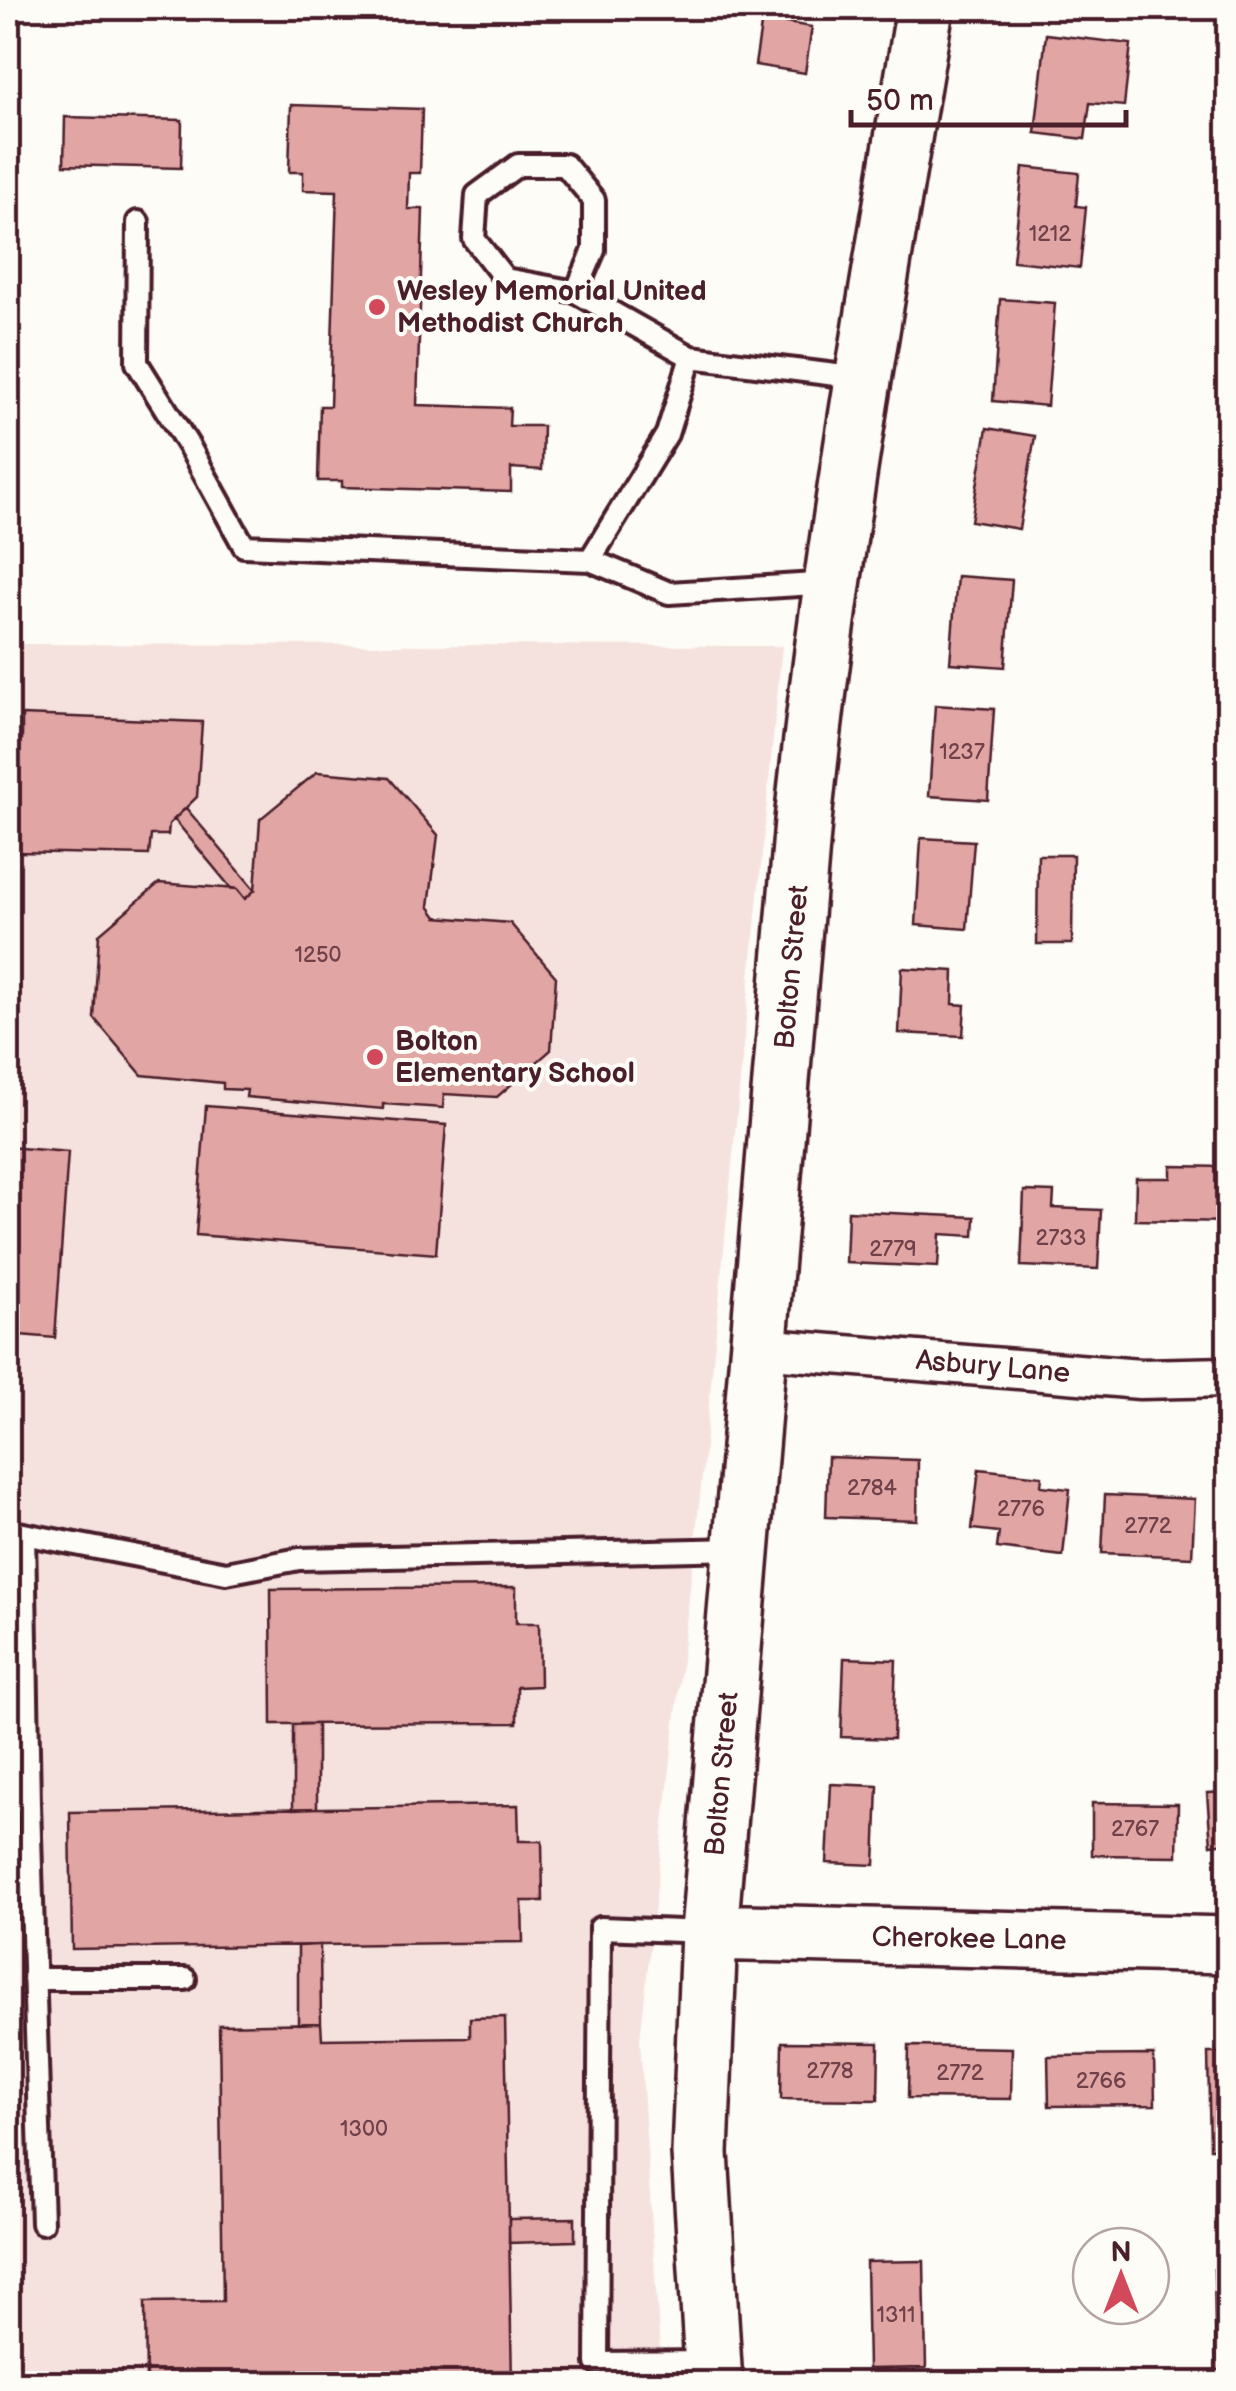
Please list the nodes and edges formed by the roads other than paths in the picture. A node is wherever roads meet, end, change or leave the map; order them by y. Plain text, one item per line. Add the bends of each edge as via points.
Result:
1 (924, 8) edge
2 (138, 222) dead end
3 (576, 292) junction
4 (691, 357) junction
5 (863, 378) junction
6 (590, 560) junction
7 (833, 583) junction
8 (759, 1348) junction
9 (1228, 1377) edge
10 (16, 1533) edge
11 (741, 1549) junction
12 (8, 1792) edge
13 (29, 1804) junction
14 (709, 1932) junction
15 (1228, 1945) edge
16 (34, 1979) junction
17 (185, 1979) dead end
18 (42, 2222) dead end
19 (713, 2372) edge

1 - 5 street, Bolton Street
2 - 6 lane via 137,363 244,546
3 - 3 lane via 505,280 474,238 477,195 518,165 565,165 594,200 594,250
3 - 4 lane
4 - 5 lane
4 - 6 lane via 667,434
5 - 7 street, Bolton Street
6 - 7 lane via 669,593
7 - 8 street, Bolton Street via 803,821
8 - 9 street, Asbury Lane via 1140,1379
8 - 11 street, Bolton Street
10 - 11 lane via 226,1573 300,1560
10 - 13 lane
11 - 14 street, Bolton Street
12 - 13 lane
13 - 16 lane
14 - 15 street, Cherokee Lane
14 - 19 street, Bolton Street via 700,2153
14 - 19 lane via 600,1928 597,2363
16 - 17 lane
16 - 18 lane

